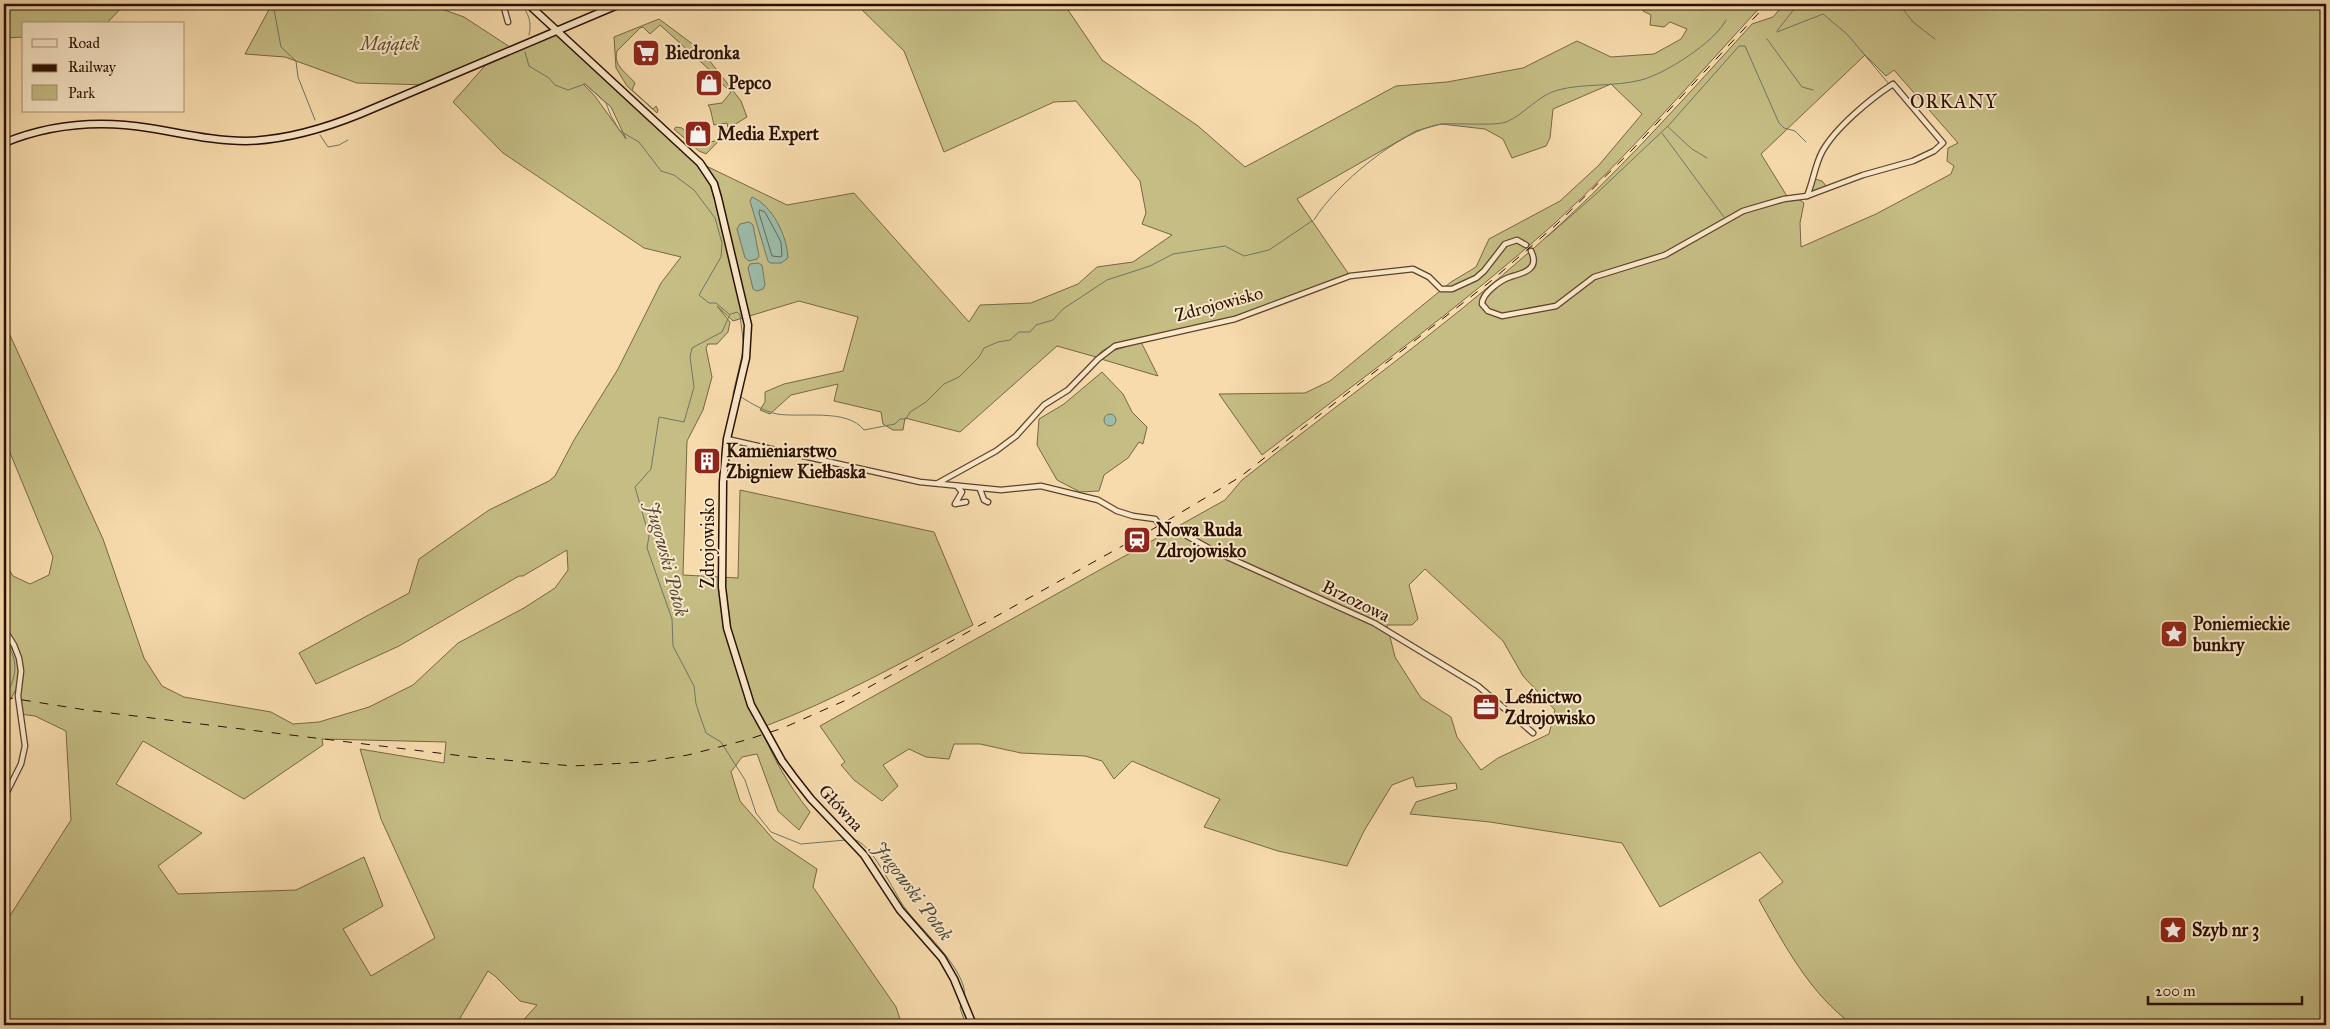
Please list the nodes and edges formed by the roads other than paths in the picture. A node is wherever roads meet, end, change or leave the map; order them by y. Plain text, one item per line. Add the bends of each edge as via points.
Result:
1 (503, 4) edge
2 (528, 4) edge
3 (620, 4) edge
4 (508, 22) dead end
5 (557, 30) junction
6 (4, 143) edge
7 (1807, 196) junction
8 (1526, 245) dead end
9 (1531, 251) dead end
10 (727, 439) junction
11 (938, 483) junction
12 (957, 486) junction
13 (980, 489) junction
14 (966, 502) dead end
15 (988, 502) dead end
16 (4, 629) edge
17 (1533, 733) dead end
18 (782, 761) joint
19 (4, 798) edge
20 (973, 1025) edge

1 - 4 street
2 - 5 street, Zdrojowisko
3 - 5 street
5 - 6 street via 342,121 293,136 231,141 134,126 90,124 49,129
5 - 10 street, Zdrojowisko via 700,163 714,184 748,325 746,358
7 - 7 street via 1913,161 1943,143 1893,84 1851,118 1822,152
7 - 9 street via 1743,211 1665,255 1602,273 1556,306 1502,316 1488,311 1482,304 1485,295 1506,279 1530,270 1534,259
8 - 11 street, Zdrojowisko via 1517,240 1504,244 1476,278 1452,289 1441,288 1413,269 1350,276 1235,318 1115,346 1068,390 1044,405 1016,436 996,451
10 - 11 street via 909,480
10 - 18 street, Zdrojowisko via 723,482 722,587 726,621 751,705
11 - 12 street
12 - 13 street
12 - 14 street via 962,492 955,504
13 - 15 street
13 - 17 street, Brzozowa via 1041,486 1098,500 1133,516 1155,519 1162,528 1180,532 1214,551 1374,623 1478,686
16 - 19 street via 19,658 20,714 25,746
18 - 20 street, Główna via 853,843 900,910 942,958

